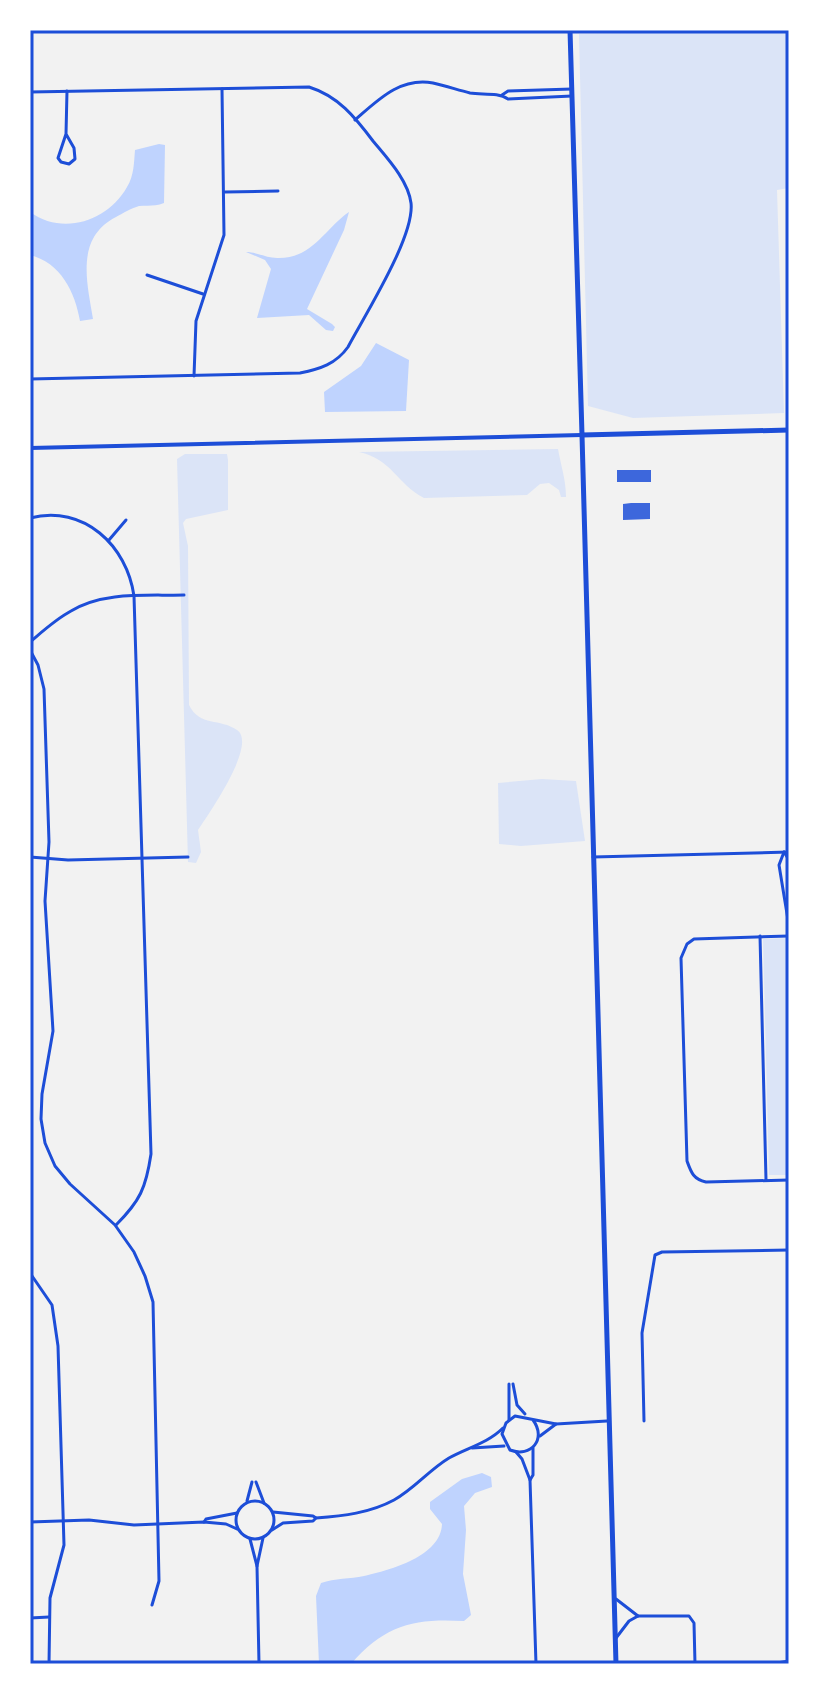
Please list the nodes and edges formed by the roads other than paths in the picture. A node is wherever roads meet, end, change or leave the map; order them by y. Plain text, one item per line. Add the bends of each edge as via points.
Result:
1 (570, 30) edge
2 (222, 88) junction
3 (67, 91) junction
4 (30, 92) edge
5 (572, 93) junction
6 (502, 95) junction
7 (355, 120) junction
8 (66, 134) junction
9 (278, 191) dead end
10 (225, 192) junction
11 (147, 275) dead end
12 (203, 294) junction
13 (194, 376) junction
14 (30, 379) edge
15 (789, 430) edge
16 (582, 435) junction
17 (30, 448) edge
18 (30, 518) edge
19 (126, 520) dead end
20 (109, 540) junction
21 (184, 595) dead end
22 (134, 596) junction
23 (30, 642) edge
24 (30, 650) edge
25 (787, 852) edge
26 (30, 857) edge
27 (188, 857) dead end
28 (593, 857) junction
29 (142, 858) junction
30 (47, 859) junction
31 (789, 860) edge
32 (789, 926) edge
33 (760, 936) junction
34 (789, 936) edge
35 (766, 1180) junction
36 (789, 1180) edge
37 (115, 1225) junction
38 (789, 1250) edge
39 (30, 1273) edge
40 (528, 1417) junction
41 (509, 1420) junction
42 (533, 1420) junction
43 (609, 1421) junction
44 (644, 1421) dead end
45 (556, 1424) junction
46 (503, 1428) junction
47 (539, 1437) junction
48 (506, 1446) junction
49 (472, 1448) junction
50 (533, 1448) junction
51 (516, 1452) junction
52 (530, 1480) junction
53 (246, 1503) junction
54 (264, 1503) junction
55 (272, 1512) junction
56 (237, 1513) junction
57 (316, 1518) junction
58 (63, 1521) junction
59 (30, 1522) edge
60 (204, 1522) junction
61 (158, 1523) junction
62 (237, 1529) junction
63 (272, 1530) junction
64 (263, 1538) junction
65 (250, 1539) junction
66 (257, 1566) junction
67 (614, 1597) junction
68 (152, 1605) dead end
69 (638, 1616) junction
70 (49, 1617) junction
71 (30, 1618) edge
72 (615, 1639) junction
73 (789, 1662) edge
74 (49, 1664) edge
75 (259, 1664) edge
76 (536, 1664) edge
77 (616, 1664) edge
78 (695, 1664) edge
79 (771, 1664) edge

1 - 5 main road
2 - 3 street
2 - 7 street via 309,87 336,99
2 - 10 street
3 - 4 street
3 - 8 street
5 - 6 street
5 - 6 street via 508,99
5 - 16 main road
6 - 7 street via 413,83 391,90
7 - 13 street via 399,175 411,200 411,216 348,347 329,364 300,373
8 - 8 street via 58,158 69,164 76,154
9 - 10 street
10 - 12 street via 224,235
11 - 12 street
12 - 13 street via 196,321
13 - 14 street
15 - 16 main road
16 - 17 street
16 - 28 main road
18 - 20 street via 57,515 76,520
19 - 20 street
20 - 22 street via 127,566
21 - 22 street
22 - 23 street via 84,604
22 - 29 street
24 - 30 street via 44,689
25 - 28 street
25 - 31 street
25 - 32 street via 779,865
26 - 30 street
27 - 29 street
28 - 43 main road
29 - 30 street
29 - 37 street via 151,1154 141,1196
30 - 37 street via 53,1031 42,1094 45,1143 70,1184
33 - 34 street
33 - 35 street
33 - 35 street via 701,938 687,944 681,958 687,1161 694,1177 706,1182
35 - 36 street
37 - 61 street via 134,1252 153,1302
38 - 44 street via 655,1255 642,1333
39 - 58 street via 52,1305 57,1326
40 - 41 street
40 - 41 street via 517,1405 511,1384
40 - 42 street
41 - 46 street
42 - 45 street
42 - 47 street
43 - 45 street
43 - 67 main road
45 - 47 street
46 - 48 street
46 - 49 street
47 - 50 street
48 - 49 street
48 - 51 street
49 - 57 street via 438,1465 396,1499 371,1510
50 - 51 street
50 - 52 street
51 - 52 street
52 - 76 street
53 - 54 street
53 - 54 street via 254,1482
53 - 56 street
54 - 55 street
55 - 57 street
55 - 63 street
56 - 60 street
56 - 62 street
57 - 63 street
58 - 59 street
58 - 61 street
58 - 70 street via 64,1545
60 - 61 street
60 - 62 street
61 - 68 street via 159,1581
62 - 65 street
63 - 64 street
64 - 65 street
64 - 66 street
65 - 66 street
66 - 75 street
67 - 69 street
67 - 72 main road
69 - 72 street
69 - 78 street via 689,1616 694,1623
70 - 71 street
70 - 74 street
72 - 77 main road
73 - 79 street

